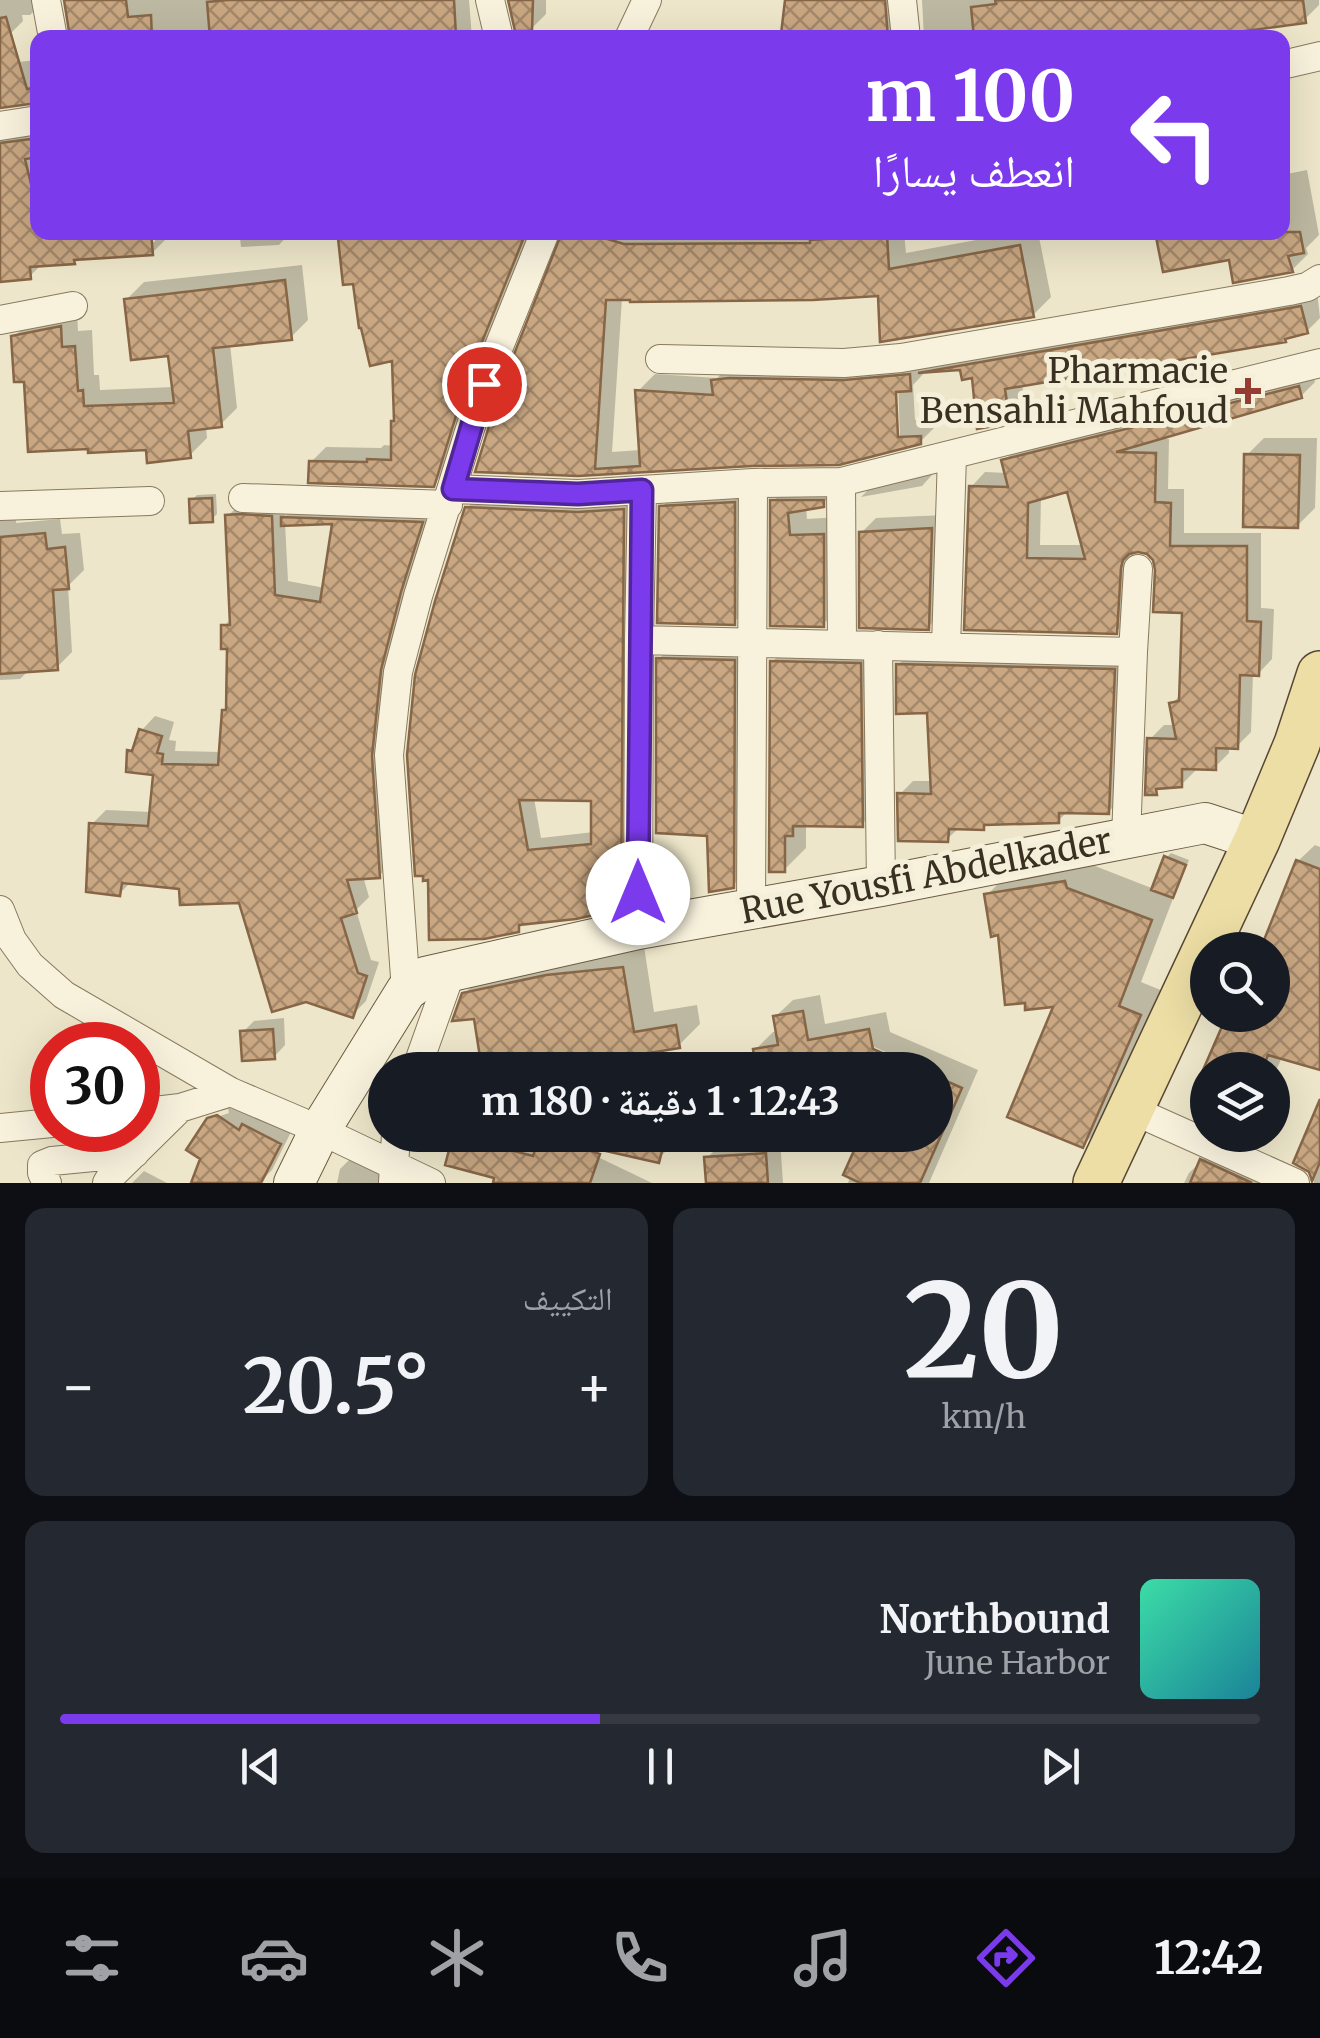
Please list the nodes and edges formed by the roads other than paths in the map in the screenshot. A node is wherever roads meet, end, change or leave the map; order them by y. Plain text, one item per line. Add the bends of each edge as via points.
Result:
1 (46, 0) edge
2 (490, 0) edge
3 (647, 0) edge
4 (902, 0) edge
5 (52, 30) edge
6 (497, 30) edge
7 (633, 30) edge
8 (905, 30) edge
9 (1320, 56) edge
10 (1290, 63) edge
11 (30, 121) edge
12 (0, 126) edge
13 (542, 240) edge
14 (1316, 287) edge
15 (73, 306) dead end
16 (0, 320) edge
17 (660, 359) dead end
18 (1320, 363) edge
19 (952, 454) junction
20 (841, 482) junction
21 (753, 483) junction
22 (642, 490) junction
23 (450, 497) junction
24 (244, 498) dead end
25 (150, 502) dead end
26 (0, 506) edge
27 (1138, 569) dead end
28 (639, 640) junction
29 (752, 641) junction
30 (842, 644) junction
31 (878, 645) junction
32 (946, 647) junction
33 (1133, 652) junction
34 (1320, 674) edge
35 (1309, 751) edge
36 (1126, 839) junction
37 (1257, 840) junction
38 (881, 886) junction
39 (750, 909) junction
40 (0, 910) edge
41 (638, 929) junction
42 (452, 969) junction
43 (406, 991) junction
44 (422, 1052) edge
45 (231, 1092) junction
46 (180, 1108) junction
47 (1130, 1109) junction
48 (160, 1110) edge
49 (30, 1125) edge
50 (0, 1128) edge
51 (160, 1128) edge
52 (320, 1130) junction
53 (135, 1152) joint
54 (394, 1174) edge
55 (47, 1183) edge
56 (107, 1183) edge
57 (294, 1183) edge
58 (431, 1183) edge
59 (1096, 1183) edge
60 (1294, 1183) edge

1 - 5 street
2 - 6 street
3 - 7 street
4 - 8 street
9 - 10 street
11 - 12 street
13 - 23 street via 484,384
14 - 17 street via 901,358
15 - 16 street
18 - 19 street
19 - 20 street
19 - 32 street
20 - 21 street
20 - 30 street
21 - 22 street
21 - 29 street
22 - 23 street
22 - 28 street
23 - 24 street
23 - 43 street via 398,672 389,755
25 - 26 street
27 - 33 street
28 - 29 street
28 - 41 street
29 - 30 street
29 - 39 street
30 - 31 street
31 - 32 street
31 - 38 street
32 - 33 street
33 - 36 street
34 - 35 main road
35 - 37 main road
36 - 37 main road, Rue Yousfi Abdelkader via 1206,823
36 - 38 main road, Rue Yousfi Abdelkader
37 - 47 main road
38 - 39 main road, Rue Yousfi Abdelkader
39 - 41 main road, Rue Yousfi Abdelkader
40 - 45 street via 30,966 64,996
41 - 42 main road, Rue Yousfi Abdelkader
42 - 43 main road, Rue Yousfi Abdelkader via 425,976
42 - 44 street
43 - 52 main road
45 - 46 street
45 - 52 street
46 - 48 street
46 - 51 street
47 - 59 main road
47 - 60 street
49 - 50 street
52 - 54 street
52 - 57 main road
53 - 55 street via 52,1160 42,1165
53 - 56 street
54 - 58 street

